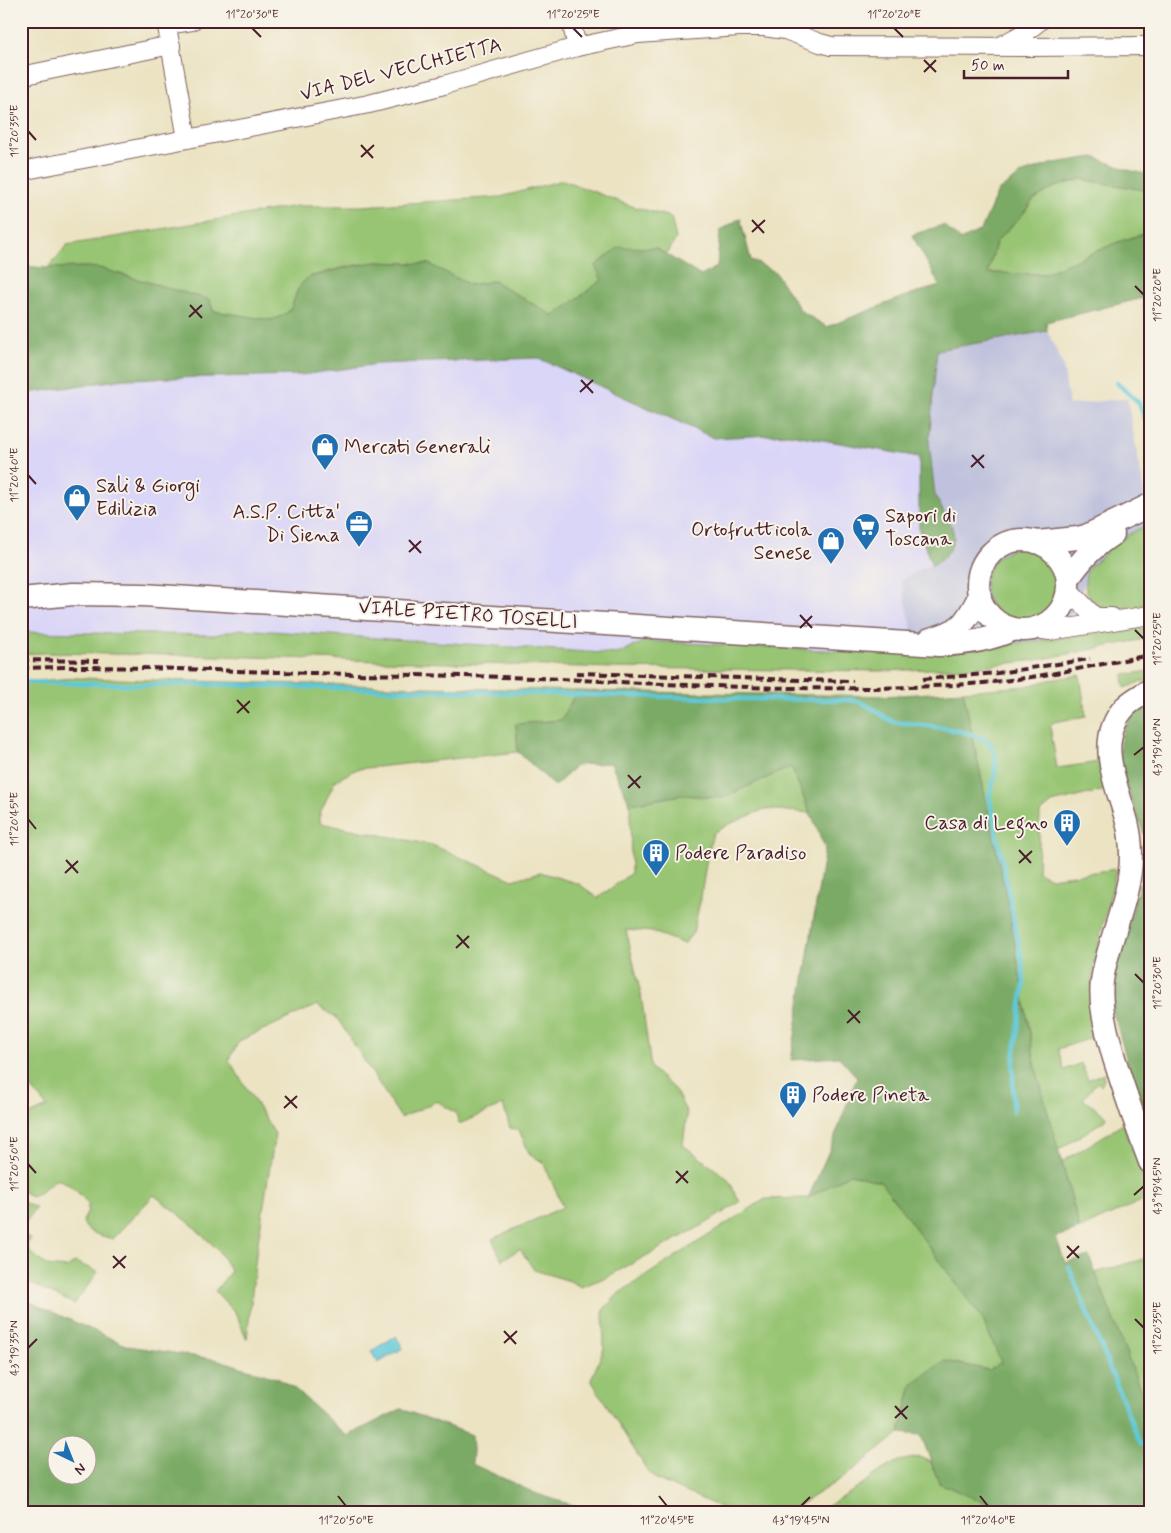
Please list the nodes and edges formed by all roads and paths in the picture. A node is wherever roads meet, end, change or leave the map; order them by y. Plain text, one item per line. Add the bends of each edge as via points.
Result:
1 (192, 21) edge
2 (571, 21) edge
3 (1040, 21) edge
4 (166, 23) edge
5 (739, 24) edge
6 (637, 28) edge
7 (171, 45) junction
8 (1150, 46) edge
9 (577, 47) junction
10 (999, 47) junction
11 (21, 76) edge
12 (187, 139) junction
13 (21, 171) edge
14 (1150, 505) edge
15 (1150, 516) edge
16 (1037, 542) junction
17 (1068, 584) junction
18 (980, 596) junction
19 (21, 599) edge
20 (1144, 616) edge
21 (1035, 628) junction
22 (1012, 630) junction
23 (915, 643) junction
24 (1150, 690) edge
25 (1150, 1162) edge

1 - 4 street
2 - 9 street
3 - 10 street
4 - 7 street
5 - 6 street, VIA DEL VECCHIETTA
5 - 10 street, VIA DEL VECCHIETTA via 785,30 831,46
6 - 9 street, VIA DEL VECCHIETTA
7 - 11 street
7 - 12 street
8 - 10 street, VIA DEL VECCHIETTA
9 - 12 street, VIA DEL VECCHIETTA via 369,104
12 - 13 street, VIA DEL VECCHIETTA
14 - 16 main road, VIALE PIETRO TOSELLI via 1086,536
15 - 17 main road, VIALE PIETRO TOSELLI via 1096,545 1087,553
16 - 17 main road via 1058,556 1065,568
16 - 18 main road, VIALE PIETRO TOSELLI via 1027,539 1010,541 990,554 978,580
17 - 20 street via 1093,615
17 - 21 main road, VIALE PIETRO TOSELLI via 1065,600 1057,614
18 - 22 main road via 991,617
18 - 23 main road, VIALE PIETRO TOSELLI via 968,618 956,630
19 - 23 main road, VIALE PIETRO TOSELLI via 80,594 143,595
20 - 21 street via 1050,631
21 - 22 main road, VIALE PIETRO TOSELLI
22 - 23 main road, VIALE PIETRO TOSELLI via 995,637 954,644
24 - 25 main road via 1124,708 1110,741 1111,768 1128,823 1131,857 1105,968 1102,995 1105,1022 1118,1072

